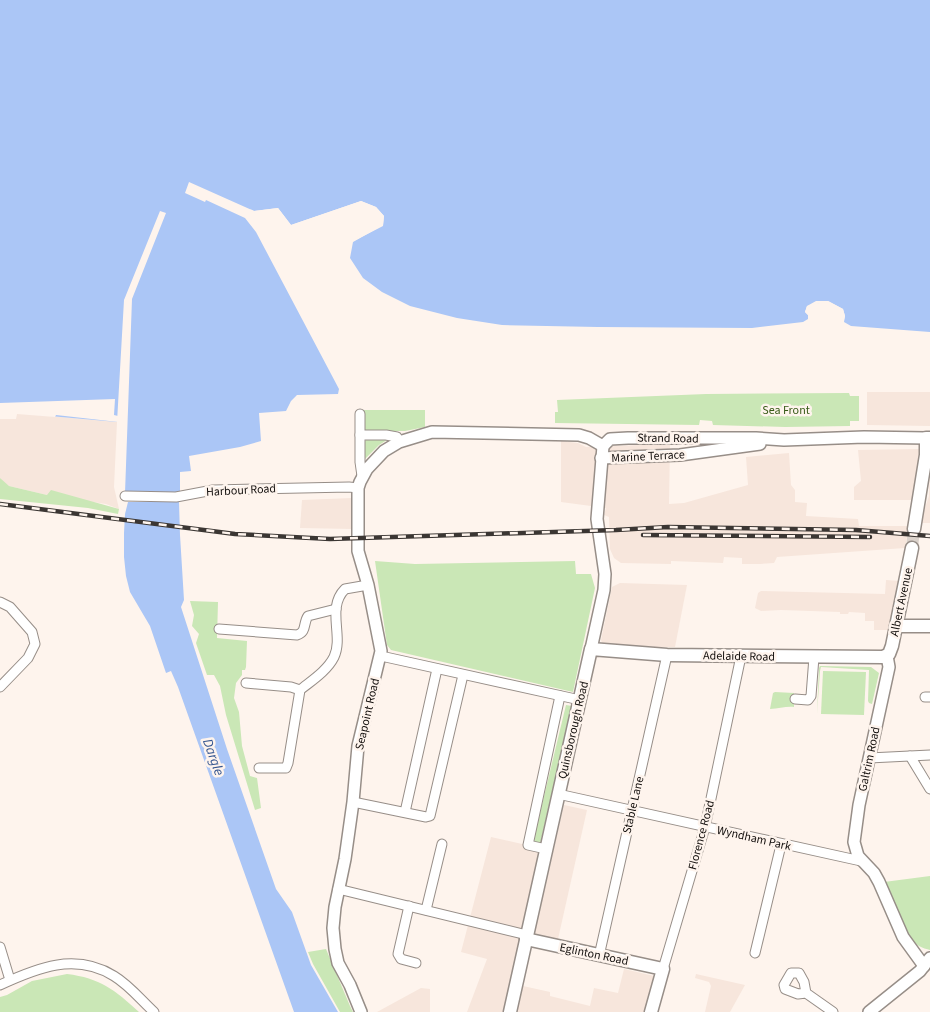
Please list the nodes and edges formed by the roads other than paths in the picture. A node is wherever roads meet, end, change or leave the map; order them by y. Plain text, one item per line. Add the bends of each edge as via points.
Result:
1 (360, 414) dead end
2 (360, 435) junction
3 (928, 438) edge
4 (399, 442) junction
5 (723, 444) junction
6 (603, 446) junction
7 (601, 458) junction
8 (362, 476) junction
9 (358, 488) junction
10 (125, 496) dead end
11 (924, 500) edge
12 (914, 529) tunnel mouth
13 (912, 548) tunnel mouth
14 (368, 585) junction
15 (3, 603) edge
16 (336, 609) junction
17 (897, 626) junction
18 (930, 626) edge
19 (219, 629) dead end
20 (591, 649) junction
21 (667, 655) junction
22 (381, 656) junction
23 (741, 656) junction
24 (887, 656) junction
25 (814, 657) junction
26 (437, 669) junction
27 (463, 675) junction
28 (246, 683) dead end
29 (0, 687) edge
30 (300, 690) junction
31 (560, 696) junction
32 (580, 700) junction
33 (795, 700) dead end
34 (930, 755) edge
35 (910, 756) junction
36 (869, 758) junction
37 (259, 768) dead end
38 (930, 789) edge
39 (558, 794) junction
40 (353, 802) junction
41 (632, 811) junction
42 (405, 812) junction
43 (705, 827) junction
44 (442, 844) dead end
45 (781, 845) junction
46 (546, 849) junction
47 (861, 861) junction
48 (338, 889) junction
49 (409, 906) junction
50 (426, 910) junction
51 (526, 937) junction
52 (908, 943) junction
53 (0, 947) edge
54 (756, 953) dead end
55 (930, 953) edge
56 (599, 956) junction
57 (927, 962) edge
58 (416, 963) dead end
59 (663, 969) junction
60 (10, 980) junction
61 (0, 985) edge
62 (806, 993) dead end
63 (154, 1012) edge
64 (361, 1012) edge
65 (510, 1012) edge
66 (651, 1012) edge
67 (833, 1012) edge
68 (868, 1012) edge

1 - 2 street
2 - 4 street via 391,435
2 - 8 street
3 - 5 street, Strand Road via 756,438
3 - 11 main road
4 - 6 street, Seapoint Road via 438,431 573,435 589,438
4 - 8 street, Seapoint Road via 377,457
5 - 6 street, Strand Road via 614,438
5 - 7 street, Marine Terrace via 680,455
6 - 7 street, Quinsborough Road
7 - 20 street, Quinsborough Road via 597,523 605,574
8 - 9 street, Seapoint Road
9 - 10 street, Harbour Road via 212,490 176,497
9 - 14 street, Seapoint Road via 358,551
11 - 12 main road
13 - 17 main road, Albert Avenue
14 - 16 street via 345,590 337,600
14 - 22 street, Seapoint Road
15 - 29 street via 32,632 35,644 28,658
16 - 19 street via 308,616 303,631 296,635
16 - 30 street via 337,647 334,658
17 - 18 main road
17 - 24 main road, Albert Avenue
20 - 21 main road, Adelaide Road
20 - 32 main road, Quinsborough Road
21 - 23 main road, Adelaide Road
21 - 41 street, Stable Lane
22 - 26 street
22 - 40 street, Seapoint Road via 358,746
23 - 25 main road, Adelaide Road
23 - 43 street, Florence Road
24 - 25 main road, Adelaide Road
24 - 36 street, Galtrim Road via 888,667
25 - 33 street via 811,696 808,700
26 - 27 street
26 - 42 street
27 - 31 street
27 - 42 street via 431,814 426,817
28 - 30 street
30 - 37 street via 286,768
31 - 32 street
31 - 46 street via 528,844
32 - 39 main road, Quinsborough Road
34 - 35 street
35 - 36 street
35 - 38 street
36 - 47 street, Galtrim Road via 855,831 856,850
39 - 41 street, Wyndham Park
39 - 46 main road, Quinsborough Road
40 - 42 street
40 - 48 street, Seapoint Road
41 - 43 street, Wyndham Park
41 - 56 street, Stable Lane
43 - 45 street, Wyndham Park
43 - 59 street, Florence Road
44 - 50 street
45 - 47 street, Wyndham Park
45 - 54 street
46 - 51 main road, Quinsborough Road
47 - 52 street via 876,876
48 - 49 street
48 - 64 street, Seapoint Road via 334,918 336,957
49 - 50 street
49 - 58 street via 398,954 401,959
50 - 51 street
51 - 56 main road, Eglinton Road
51 - 65 main road, Quinsborough Road
52 - 55 street
52 - 57 street via 911,950
53 - 60 street
56 - 59 main road, Eglinton Road
57 - 68 street
59 - 66 main road, Florence Road
60 - 61 street
60 - 63 street via 45,966 85,966 114,976
62 - 67 street

